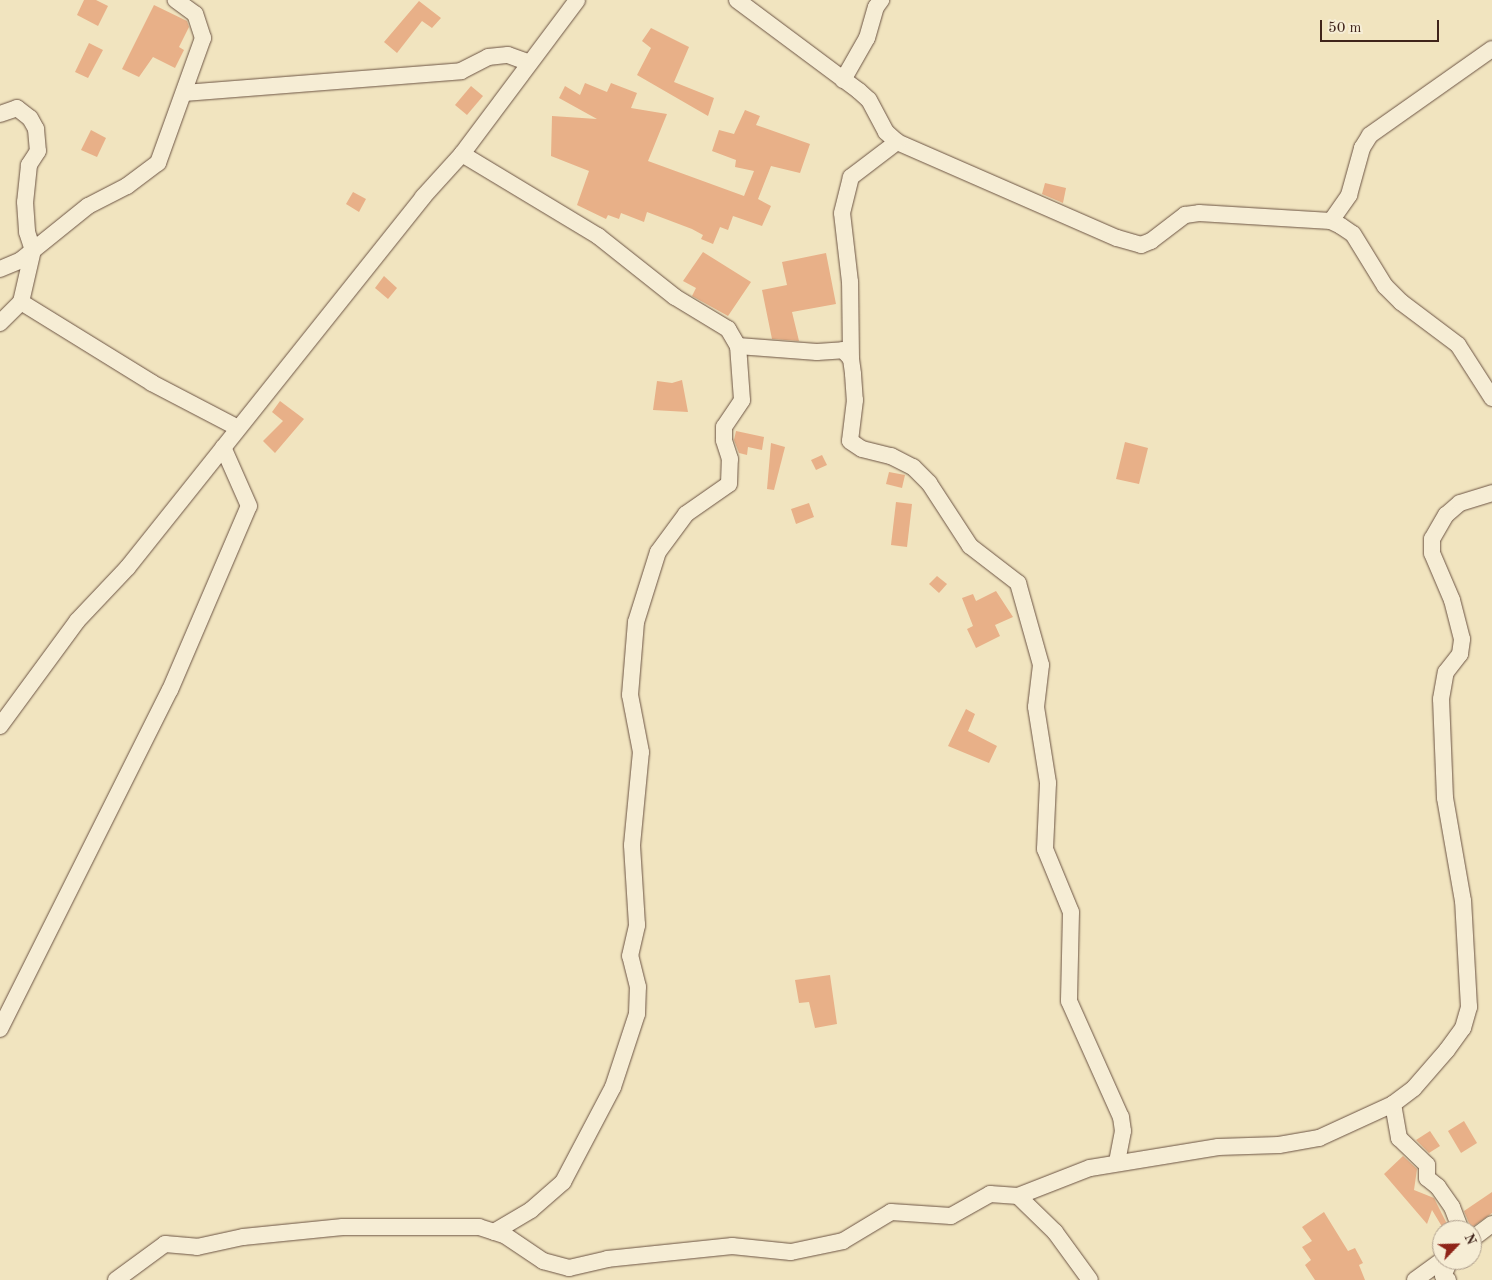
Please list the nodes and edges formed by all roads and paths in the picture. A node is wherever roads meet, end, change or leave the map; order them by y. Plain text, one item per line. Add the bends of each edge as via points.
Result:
1 (176, 0) edge
2 (577, 0) edge
3 (737, 0) edge
4 (881, 0) edge
5 (1492, 49) edge
6 (530, 63) junction
7 (844, 80) junction
8 (184, 93) junction
9 (0, 114) edge
10 (897, 142) junction
11 (462, 154) junction
12 (1331, 221) junction
13 (34, 250) junction
14 (0, 269) edge
15 (22, 302) junction
16 (0, 323) edge
17 (738, 346) junction
18 (852, 359) junction
19 (1492, 398) edge
20 (238, 428) junction
21 (223, 447) junction
22 (1492, 493) edge
23 (0, 726) edge
24 (0, 1029) edge
25 (1394, 1104) junction
26 (1117, 1162) junction
27 (1018, 1196) junction
28 (1457, 1220) edge
29 (494, 1232) junction
30 (1432, 1268) edge
31 (1446, 1270) edge
32 (555, 1273) edge
33 (116, 1280) edge
34 (1090, 1280) edge
35 (1415, 1280) edge
36 (1448, 1280) edge

1 - 8 street via 195,14 202,38
2 - 6 street
3 - 7 street
4 - 7 street via 867,38
5 - 12 street via 1370,135 1362,148 1349,195
6 - 8 street via 508,55 488,57 461,71
6 - 11 street
7 - 10 street via 869,100 886,132
8 - 13 street via 158,163 127,186 88,206
9 - 13 street via 17,108 30,118 36,129 38,151 29,165 25,202 27,232
10 - 12 street via 1132,244 1152,241 1174,221 1198,212
10 - 18 street via 851,177 842,212 850,282
11 - 17 street via 598,236 675,297 728,329
11 - 20 street via 422,197
12 - 19 street via 1353,234 1385,286 1401,302 1458,345
13 - 14 street
13 - 15 street
15 - 16 street
15 - 20 street via 152,383
17 - 18 street via 817,352 843,350
17 - 29 street via 742,400 728,418 724,433 730,459 729,484 686,514 658,552 636,622 630,695 640,752 632,845 637,925 630,956 638,987 637,1014 613,1087 564,1182 531,1210
18 - 26 street via 855,400 850,441 862,450 891,456 913,467 929,483 970,546 1018,582 1041,665 1036,707 1048,783 1045,849 1071,912 1069,1002 1121,1117 1123,1131
20 - 21 street
21 - 23 street via 128,567 77,621
21 - 24 street via 249,506 170,690
22 - 25 street via 1460,503 1446,515 1432,539 1432,553 1452,600 1462,639 1460,654 1446,672 1441,699 1445,798 1463,902 1469,1007 1463,1028 1447,1050 1414,1088
25 - 26 street via 1319,1138 1279,1145 1218,1147
25 - 28 street via 1399,1138 1428,1166 1426,1178 1438,1187
26 - 27 street via 1090,1168
27 - 32 street via 990,1194 951,1216 891,1212 843,1241 791,1252 732,1246 607,1259
27 - 34 street via 1055,1232
29 - 32 street via 543,1260
29 - 33 street via 454,1226 343,1227 243,1236 197,1247 165,1244
30 - 35 street
31 - 36 street via 1443,1276

